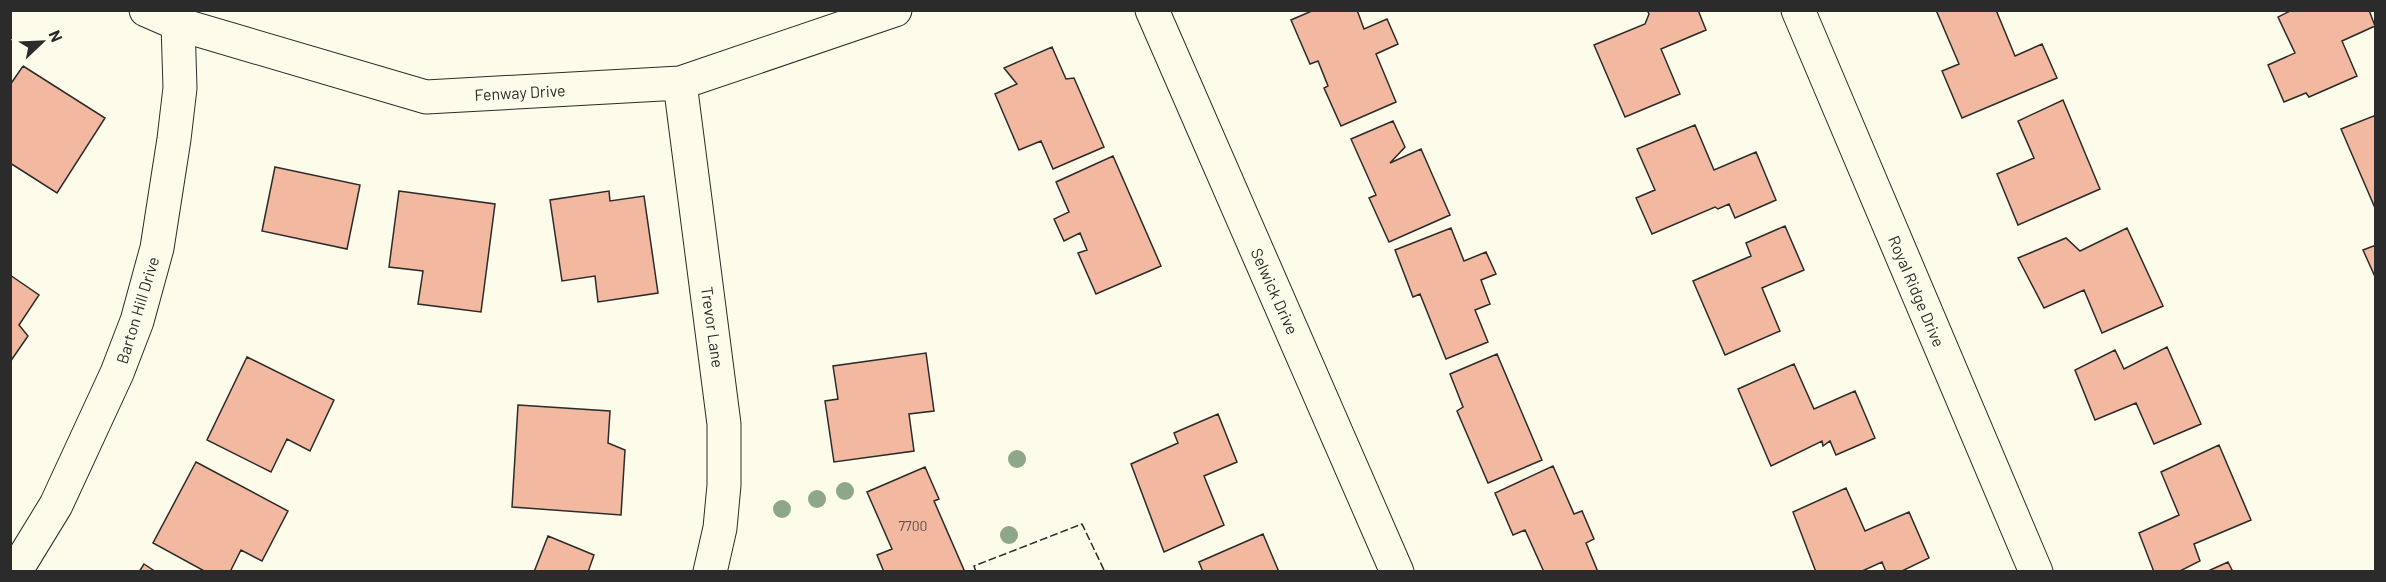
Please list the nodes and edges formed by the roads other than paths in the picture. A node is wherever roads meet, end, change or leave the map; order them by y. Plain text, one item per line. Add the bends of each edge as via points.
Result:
1 (146, 10) edge
2 (895, 10) edge
3 (1152, 10) edge
4 (1798, 10) edge
5 (178, 24) junction
6 (680, 83) junction
7 (15, 572) edge
8 (710, 572) edge
9 (1397, 572) edge
10 (2036, 572) edge

1 - 5 street, Fenway Drive
2 - 6 street, Fenway Drive
3 - 9 street, Selwick Drive
4 - 10 street, Royal Ridge Drive
5 - 6 street, Fenway Drive via 426,97
5 - 7 street, Barton Hill Drive via 180,88 174,139 157,248 137,321 56,505
6 - 8 street, Trevor Lane via 724,424 720,528

